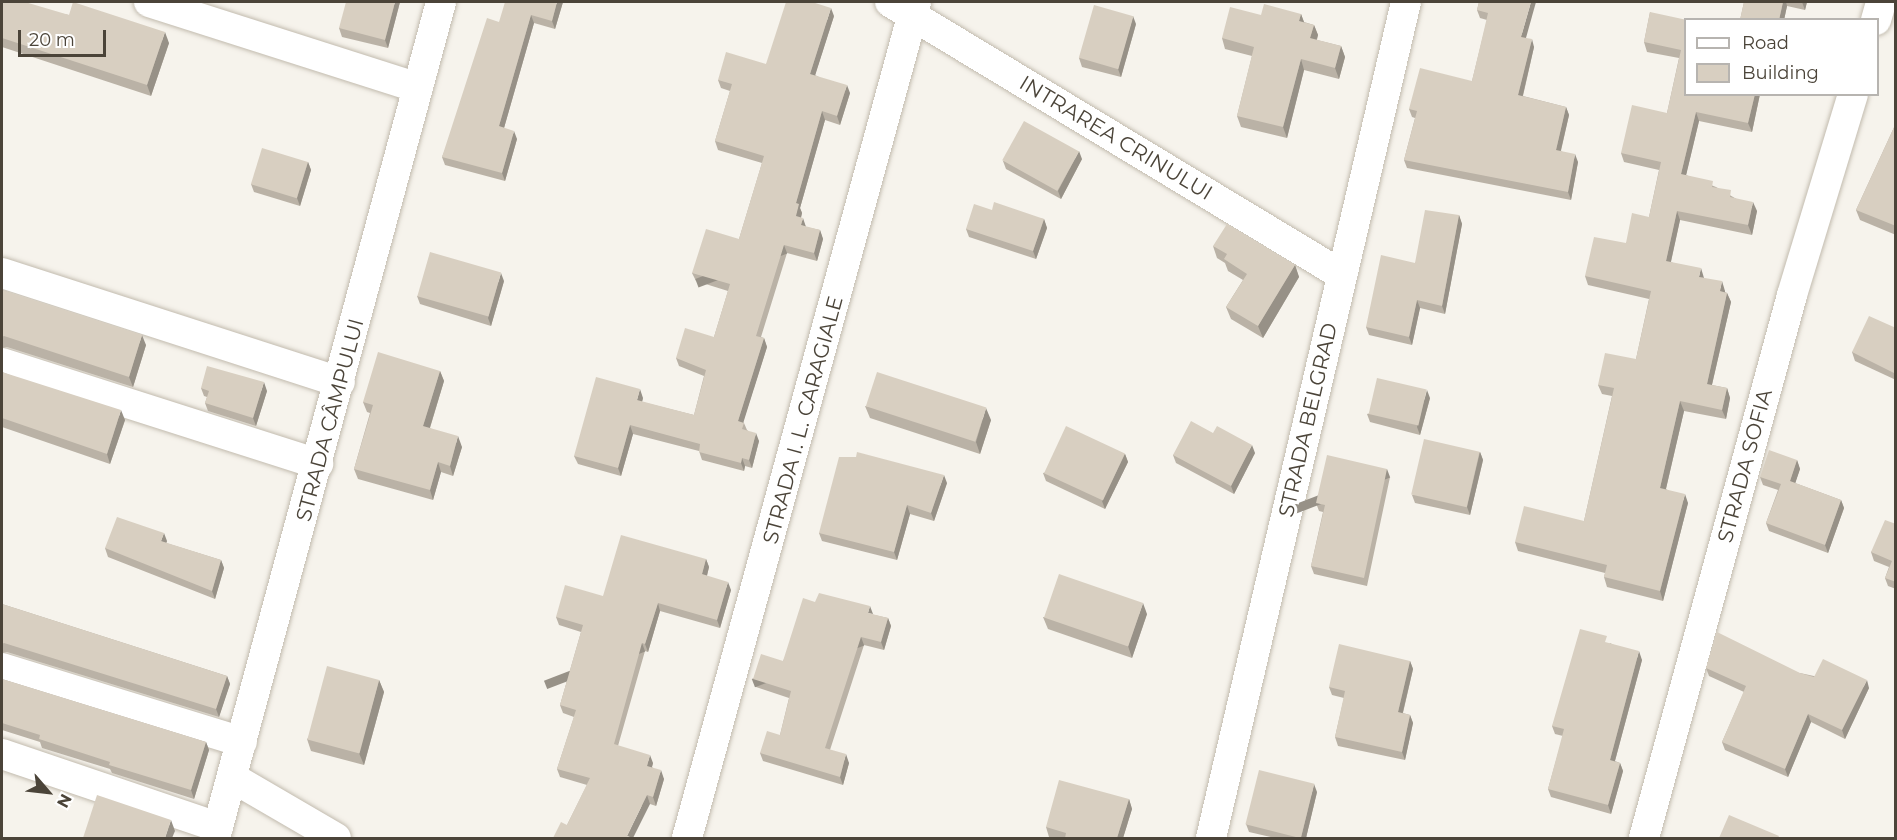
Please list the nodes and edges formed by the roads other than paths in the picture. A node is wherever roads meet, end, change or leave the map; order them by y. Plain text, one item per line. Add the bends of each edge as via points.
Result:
1 (149, 2) edge
2 (441, 2) edge
3 (1406, 2) edge
4 (1881, 2) edge
5 (907, 6) edge
6 (1877, 18) edge
7 (418, 88) junction
8 (1852, 96) edge
9 (2, 273) edge
10 (1342, 275) junction
11 (2, 363) edge
12 (340, 382) junction
13 (318, 464) junction
14 (2, 668) edge
15 (242, 742) junction
16 (2, 754) edge
17 (233, 778) junction
18 (217, 833) edge
19 (336, 838) edge
20 (687, 838) edge
21 (1211, 838) edge
22 (1644, 838) edge

1 - 7 street
2 - 7 street, STRADA CÂMPULUI
3 - 10 street, STRADA BELGRAD
4 - 6 street
5 - 10 street, INTRAREA CRINULUI
5 - 20 street, STRADA I. L. CARAGIALE
7 - 12 street, STRADA CÂMPULUI
8 - 22 street, STRADA SOFIA via 1792,295
9 - 12 street
10 - 21 street, STRADA BELGRAD
11 - 13 street
12 - 13 street, STRADA CÂMPULUI
13 - 15 street, STRADA CÂMPULUI
14 - 15 street
15 - 17 street, STRADA CÂMPULUI
16 - 18 street
17 - 18 street, STRADA CÂMPULUI
17 - 19 street

